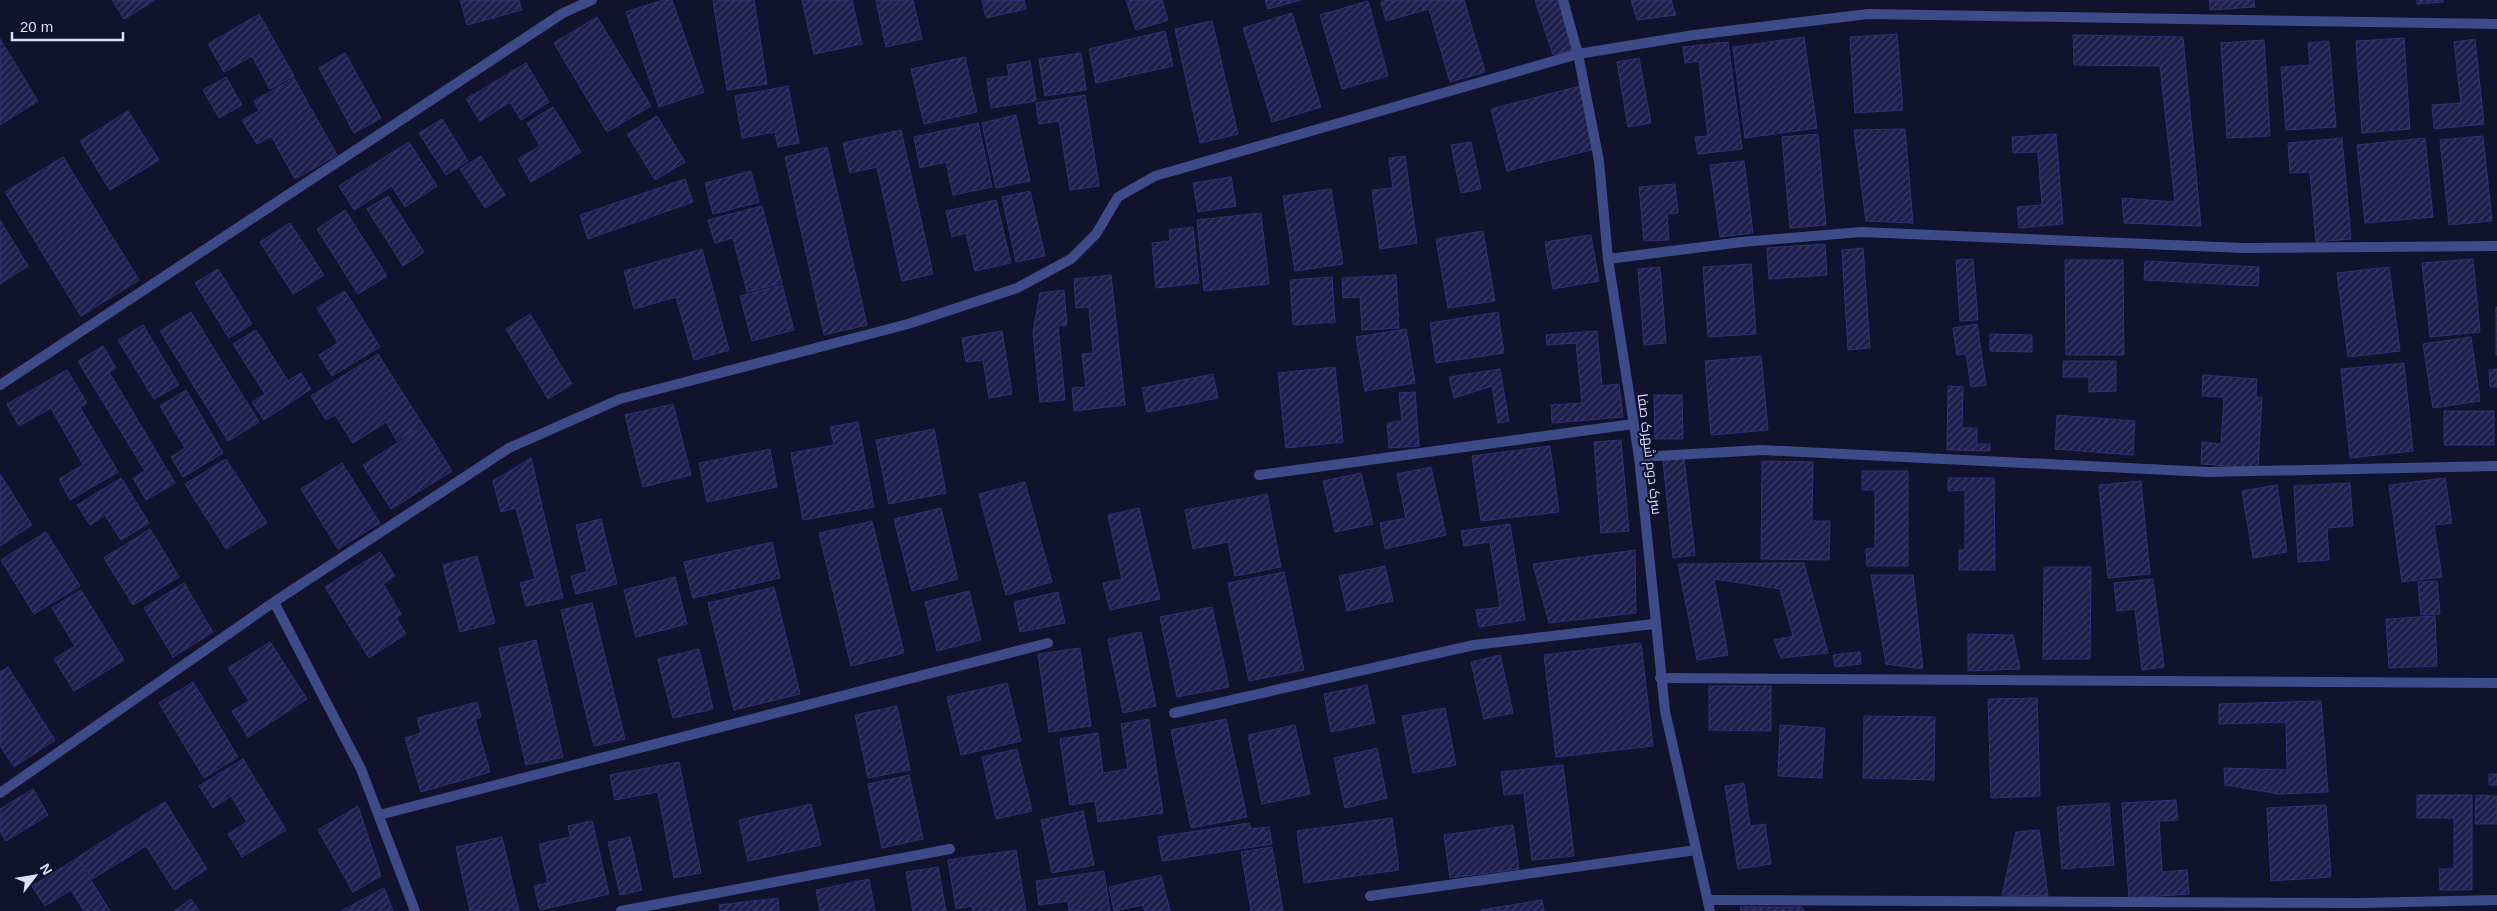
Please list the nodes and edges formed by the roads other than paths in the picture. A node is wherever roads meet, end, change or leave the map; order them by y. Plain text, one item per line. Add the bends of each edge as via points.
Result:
1 (592, 0) edge
2 (1563, 0) edge
3 (2497, 24) edge
4 (1578, 54) junction
5 (2497, 246) edge
6 (1608, 259) junction
7 (0, 385) edge
8 (1633, 424) junction
9 (1639, 457) junction
10 (2497, 466) edge
11 (1259, 474) dead end
12 (274, 602) junction
13 (1654, 624) junction
14 (1048, 643) dead end
15 (1660, 678) junction
16 (2497, 683) edge
17 (1174, 714) dead end
18 (0, 793) edge
19 (379, 815) junction
20 (950, 849) dead end
21 (1696, 850) junction
22 (1370, 896) dead end
23 (1708, 900) junction
24 (2497, 900) edge
25 (415, 911) edge
26 (621, 911) edge
27 (1710, 911) edge

1 - 7 street via 563,14
2 - 4 street, سرک دوم شهرک صفا
3 - 4 street via 1868,14 1694,35
4 - 6 street, سرک دوم شهرک صفا via 1600,161
4 - 12 street via 1155,176 1118,197 1096,234 1070,259 1017,288 908,324 620,400 509,448
5 - 6 street via 2243,248 1861,232 1742,242
6 - 8 street, سرک دوم شهرک صفا
8 - 9 street, سرک دوم شهرک صفا
8 - 11 street
9 - 10 street via 1762,450 2208,472
9 - 13 street, سرک دوم شهرک صفا
12 - 18 street
12 - 19 street via 361,769
13 - 15 street, سرک دوم شهرک صفا
13 - 17 street via 1474,644
14 - 19 street
15 - 16 street
15 - 21 street, سرک دوم شهرک صفا
19 - 25 street
20 - 26 street
21 - 22 street
21 - 23 street, سرک دوم شهرک صفا
23 - 24 street via 2352,903
23 - 27 street, سرک دوم شهرک صفا

